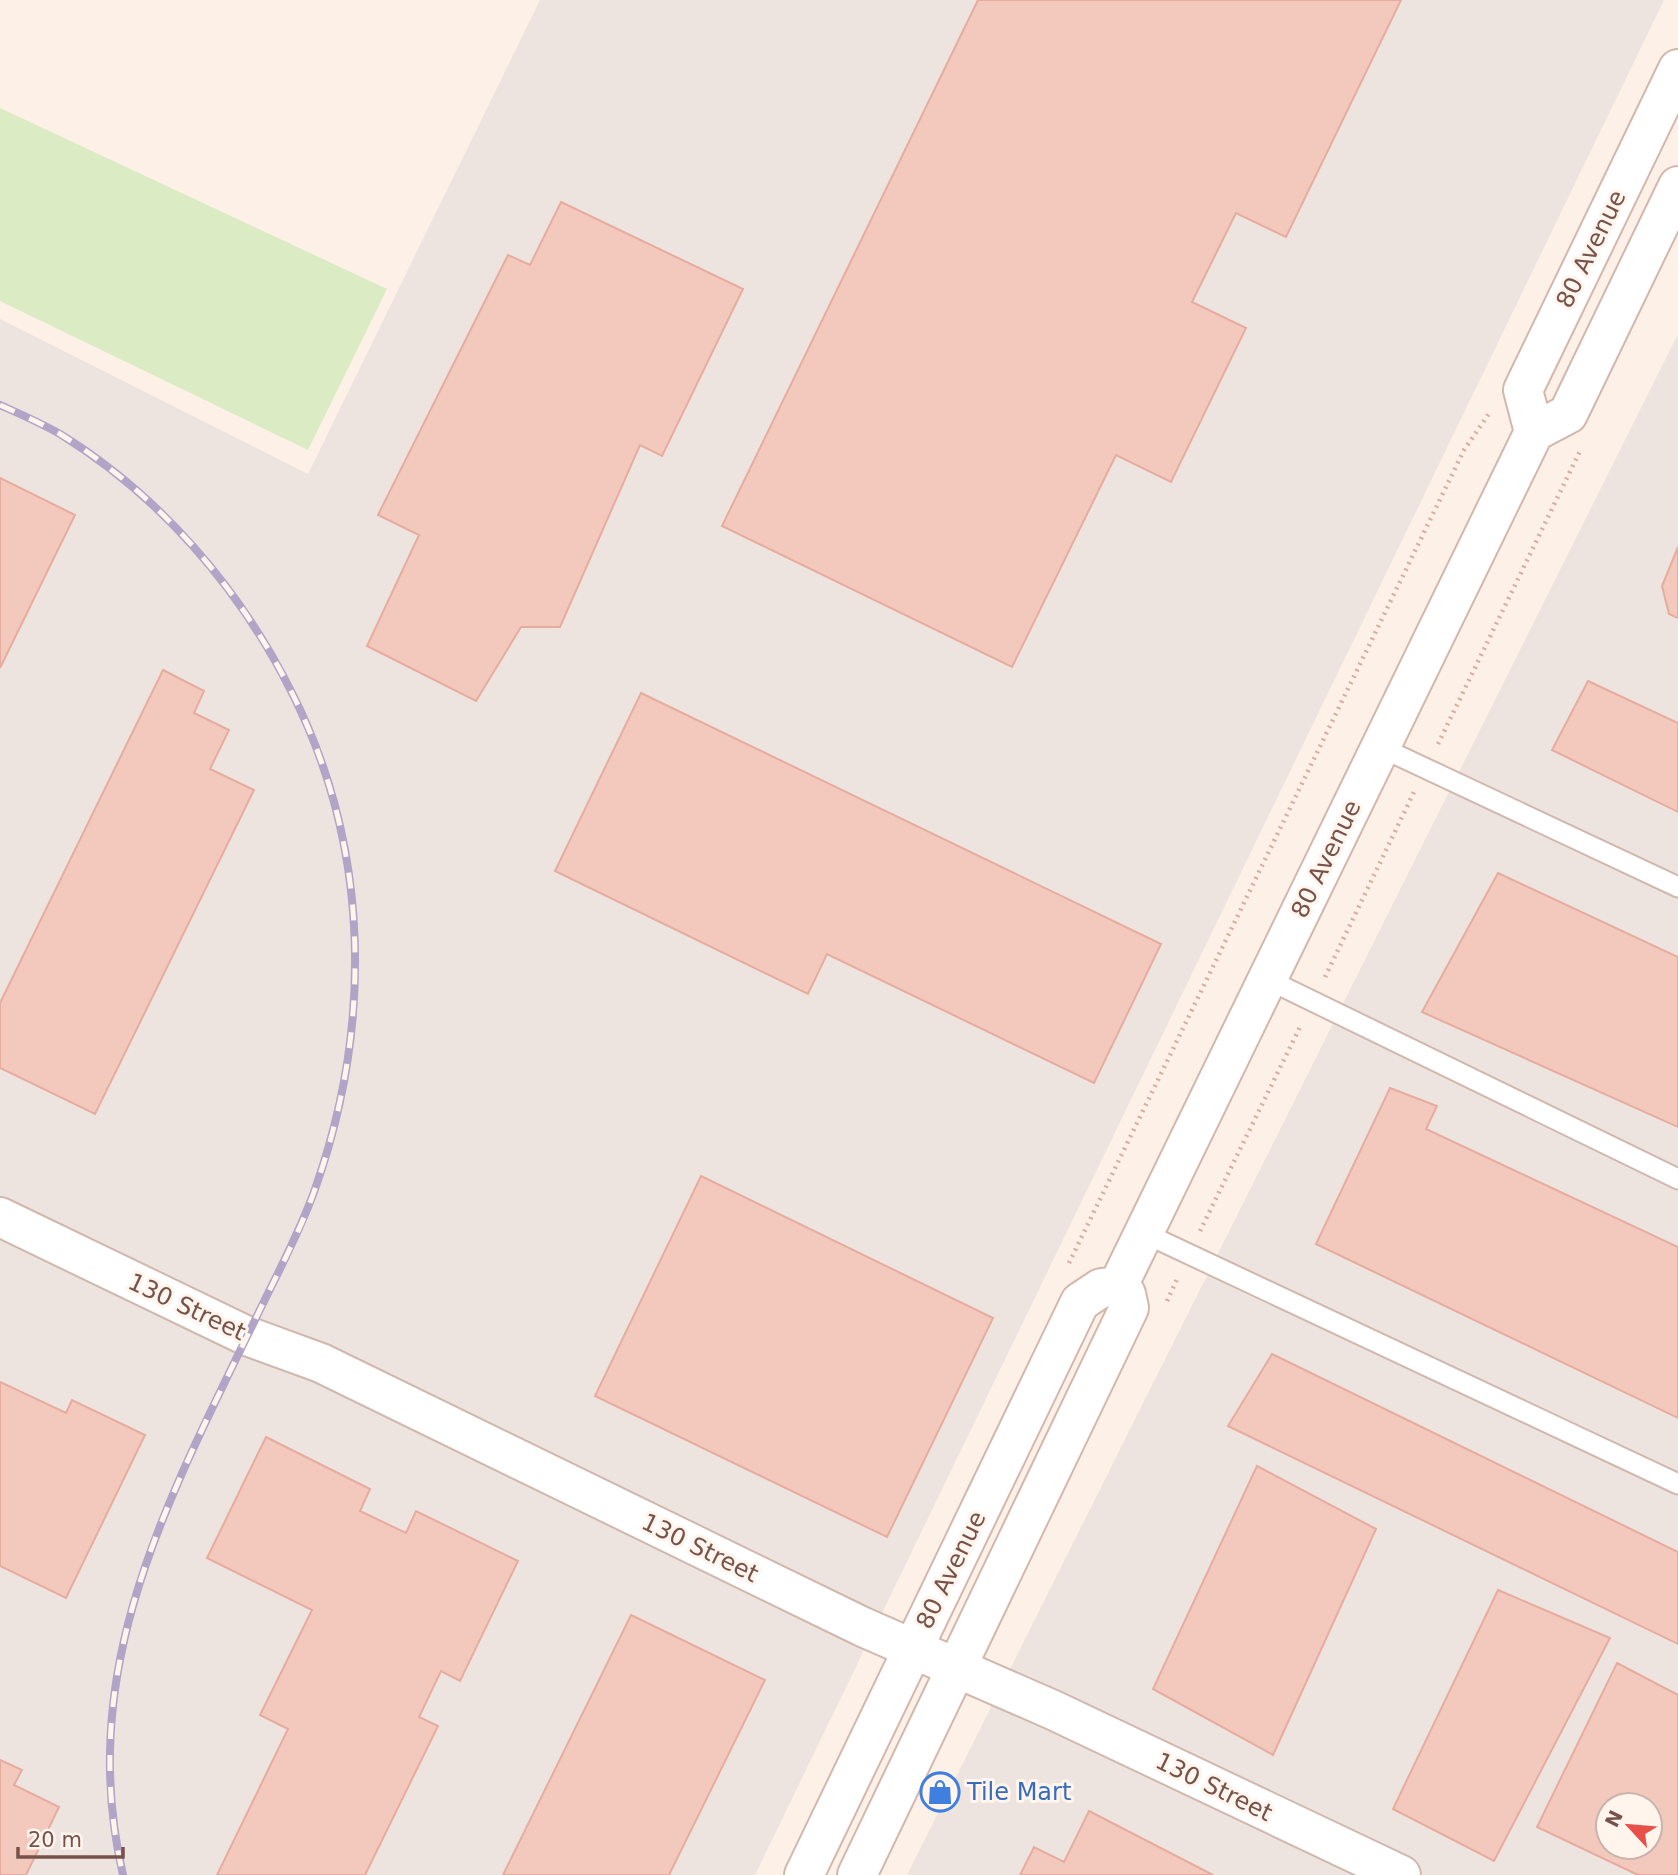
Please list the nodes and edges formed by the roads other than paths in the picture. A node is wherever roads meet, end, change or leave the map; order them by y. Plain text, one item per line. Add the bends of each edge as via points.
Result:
1 (1678, 69) edge
2 (1678, 186) edge
3 (1534, 432) junction
4 (1380, 747) junction
5 (1678, 887) edge
6 (1268, 979) junction
7 (1678, 1179) edge
8 (0, 1217) edge
9 (1144, 1233) junction
10 (1118, 1286) junction
11 (1678, 1484) edge
12 (912, 1650) junction
13 (956, 1669) junction
14 (804, 1875) edge
15 (857, 1875) edge
16 (1401, 1875) edge

1 - 3 main road, 80 Avenue via 1523,390
2 - 3 main road, 80 Avenue via 1568,414
3 - 4 main road, 80 Avenue
4 - 5 lane
4 - 6 main road, 80 Avenue
6 - 7 lane
6 - 9 main road, 80 Avenue
8 - 12 main road, 130 Street via 247,1336 321,1363
9 - 10 main road, 80 Avenue
9 - 11 lane
10 - 12 main road, 80 Avenue via 1101,1288 1080,1302
10 - 13 main road, 80 Avenue via 1126,1294 1129,1308
12 - 13 main road, 130 Street
12 - 14 main road, 80 Avenue
13 - 15 main road, 80 Avenue
13 - 16 main road, 130 Street via 1053,1710

